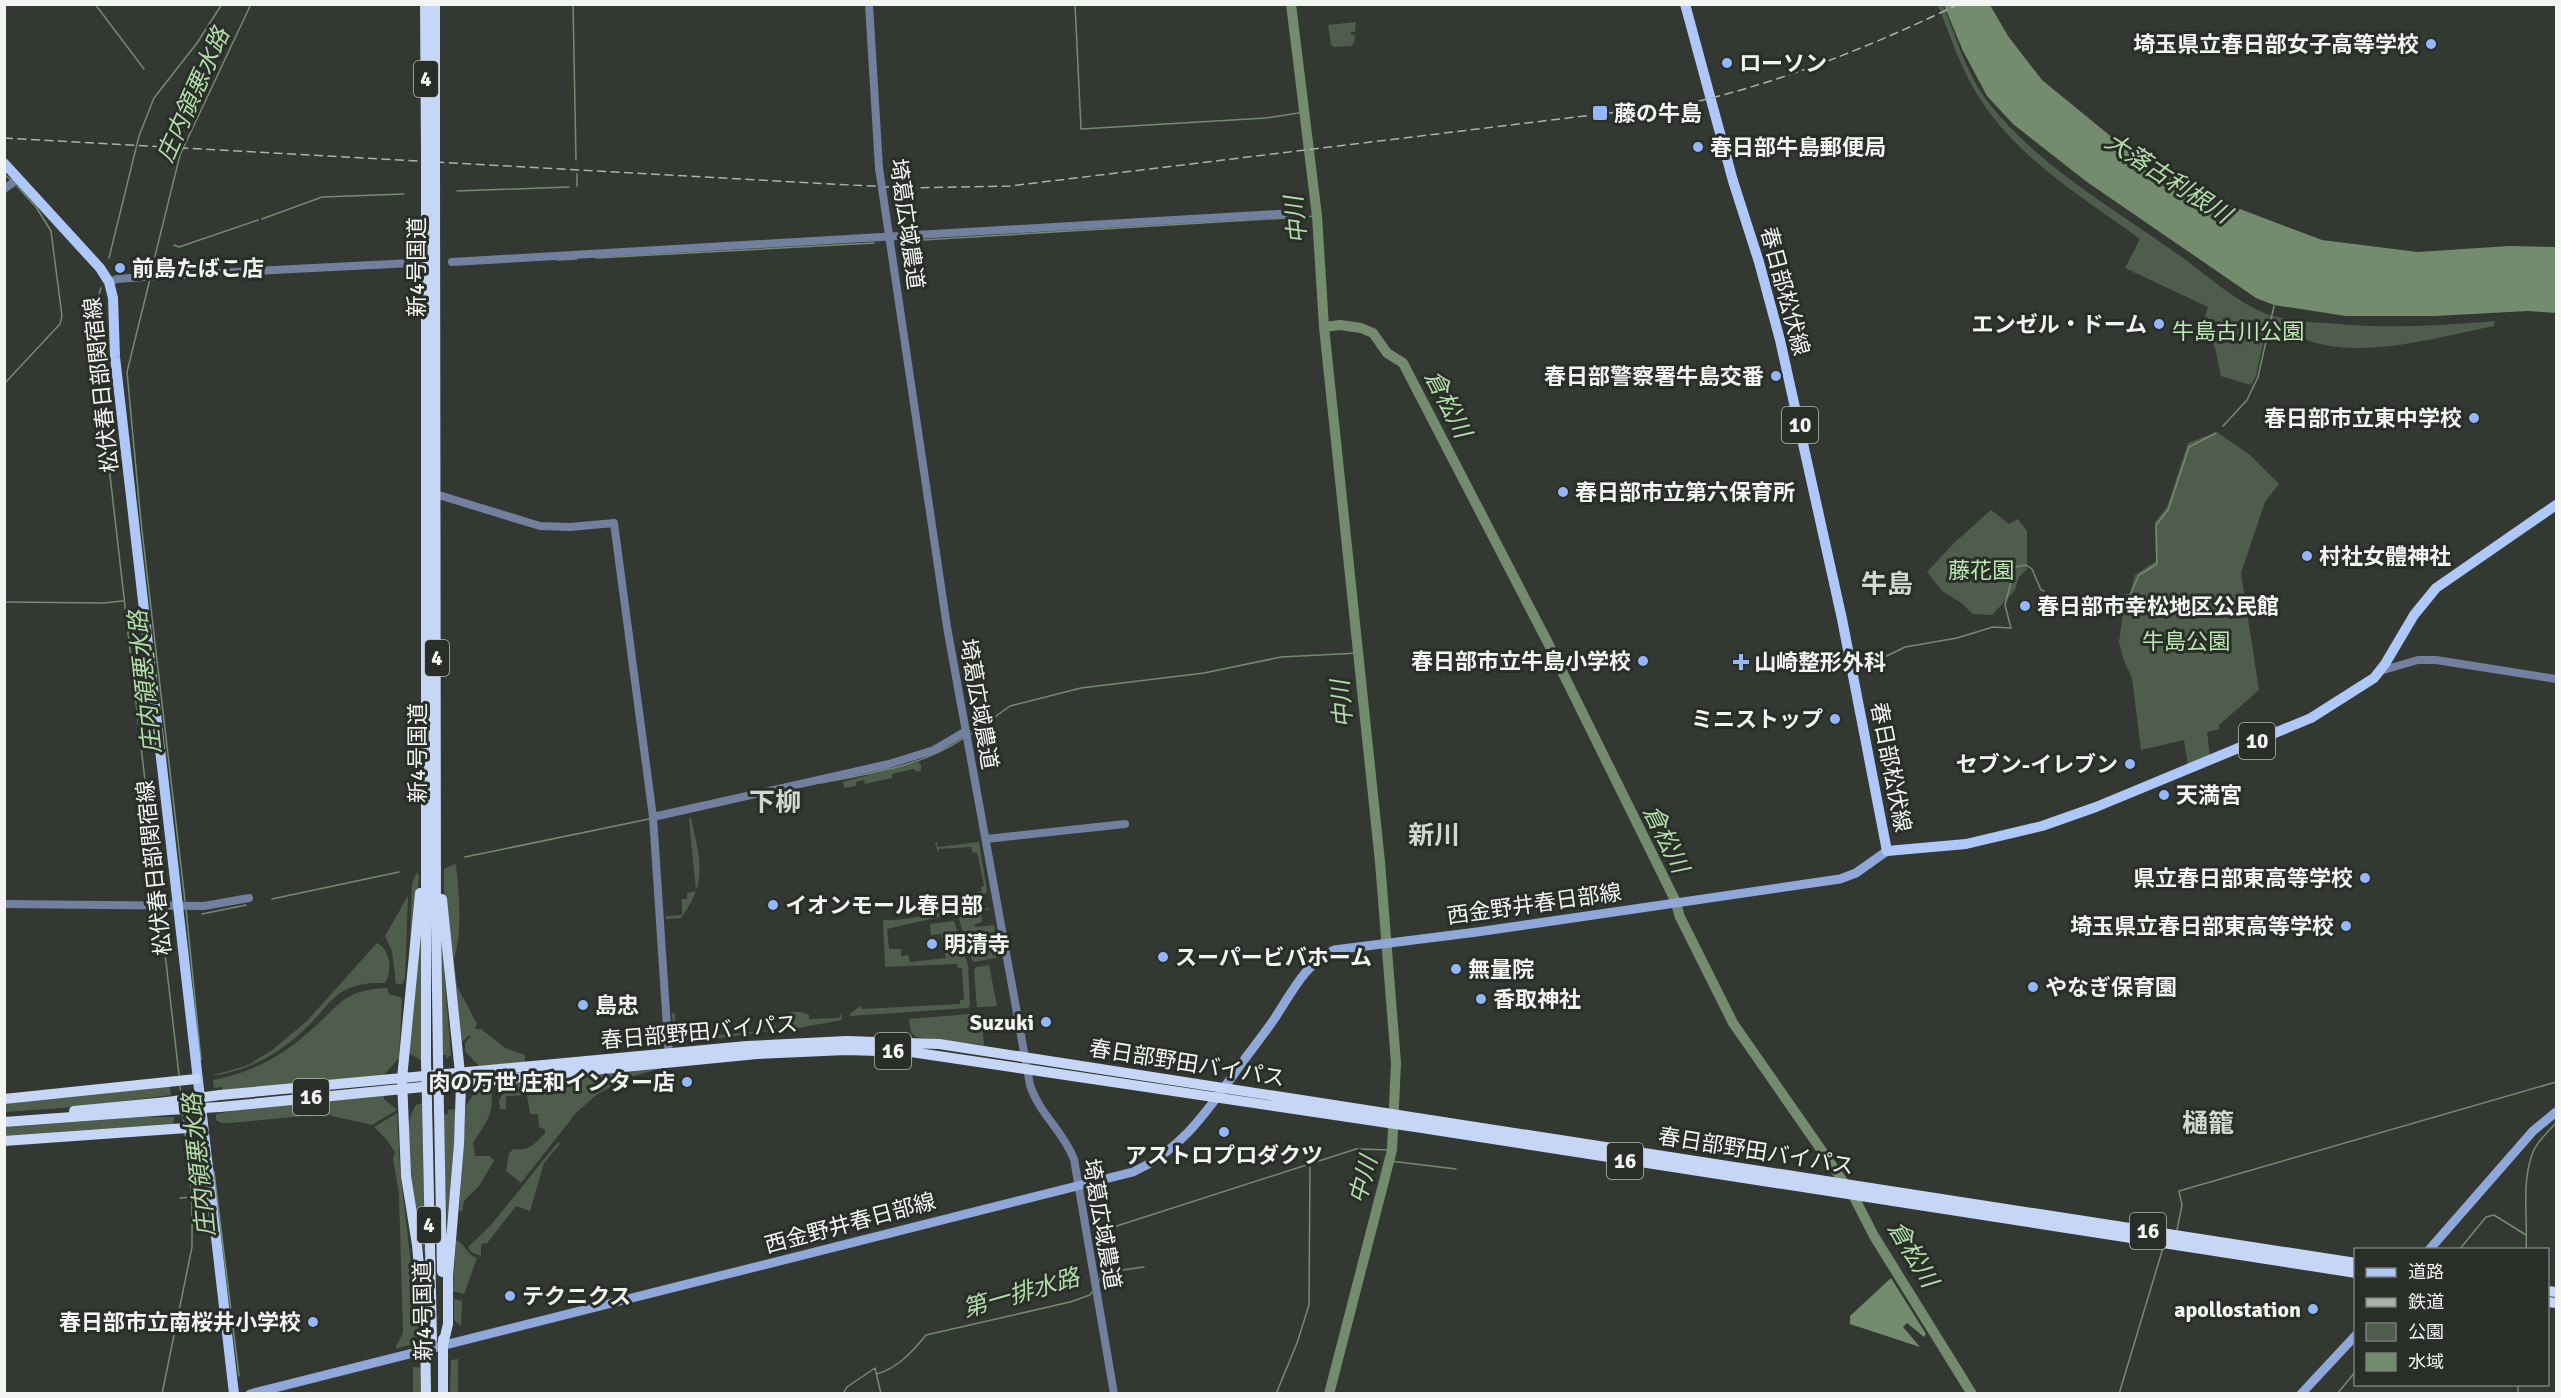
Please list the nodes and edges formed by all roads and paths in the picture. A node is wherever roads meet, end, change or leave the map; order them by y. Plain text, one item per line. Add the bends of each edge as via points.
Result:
1 (425, 4) edge
2 (435, 4) edge
3 (869, 4) edge
4 (1685, 4) edge
5 (430, 153) junction
6 (4, 164) edge
7 (18, 179) junction
8 (4, 189) edge
9 (1295, 213) dead end
10 (452, 262) dead end
11 (412, 263) dead end
12 (109, 282) junction
13 (431, 493) junction
14 (2556, 505) edge
15 (2380, 671) junction
16 (2556, 679) edge
17 (966, 731) junction
18 (426, 773) junction
19 (653, 817) junction
20 (436, 821) junction
21 (1125, 824) dead end
22 (986, 839) junction
23 (1887, 851) junction
24 (249, 898) dead end
25 (4, 904) edge
26 (182, 906) junction
27 (669, 1059) junction
28 (1027, 1062) junction
29 (461, 1078) junction
30 (196, 1079) junction
31 (402, 1084) junction
32 (1221, 1093) junction
33 (4, 1099) edge
34 (167, 1106) junction
35 (2556, 1113) edge
36 (4, 1115) edge
37 (4, 1122) edge
38 (201, 1127) junction
39 (4, 1141) edge
40 (1079, 1186) junction
41 (1826, 1186) junction
42 (2431, 1248) edge
43 (2354, 1263) edge
44 (2354, 1273) edge
45 (2354, 1336) edge
46 (434, 1347) junction
47 (234, 1394) edge
48 (250, 1394) edge
49 (426, 1394) edge
50 (431, 1394) edge
51 (443, 1394) edge
52 (1114, 1394) edge
53 (2301, 1394) edge

1 - 5 highway, 新4号国道 / 4
2 - 5 highway, 新4号国道 / 4
3 - 17 street, 埼葛広域農道, bridge via 879,168
4 - 23 main road, 春日部松伏線 / 10 via 1788,376 1842,619
5 - 13 highway, 新4号国道 / 4, bridge
6 - 7 main road, 松伏春日部関宿線
7 - 8 street
7 - 12 main road, 松伏春日部関宿線
9 - 10 street
11 - 12 street
12 - 26 main road, 松伏春日部関宿線 via 116,368
13 - 18 highway, 新4号国道 / 4
13 - 19 street via 540,526 614,523
13 - 20 highway, 新4号国道 / 4
14 - 15 main road, 春日部松伏線 / 10 via 2436,588 2414,615
15 - 16 street via 2418,660 2436,660
15 - 23 main road, 春日部松伏線 / 10 via 2356,691 2299,724 2071,816 1995,839
17 - 19 street via 934,750 896,762
17 - 22 street, 埼葛広域農道
18 - 31 highway via 422,878
18 - 46 highway, 新4号国道 / 4, bridge via 426,1061
19 - 27 street
20 - 29 highway
20 - 46 highway, 新4号国道 / 4, bridge via 439,1110
21 - 22 street
22 - 28 street, 埼葛広域農道
23 - 32 main road, 西金野井春日部線 via 1856,873 1840,879 1334,950 1314,962
24 - 26 street
25 - 26 street
26 - 30 main road, 松伏春日部関宿線
27 - 28 highway, 春日部野田バイパス / 16 via 846,1050
27 - 29 highway, 春日部野田バイパス / 16
28 - 32 highway, 春日部野田バイパス / 16
28 - 40 street, 埼葛広域農道 via 1030,1085 1040,1108 1070,1150
29 - 31 highway, 春日部野田バイパス / 16
29 - 46 highway, 4 via 448,1324
30 - 33 highway
30 - 38 main road, 松伏春日部関宿線
31 - 34 highway, 春日部野田バイパス / 16, bridge
31 - 46 highway via 406,1170
32 - 40 main road, 西金野井春日部線 via 1189,1134 1156,1160 1122,1176
32 - 41 highway, 春日部野田バイパス / 16
34 - 36 highway, 春日部野田バイパス / 16
34 - 37 highway, 春日部野田バイパス / 16
35 - 42 main road via 2533,1131
38 - 39 highway
38 - 47 main road, 松伏春日部関宿線
40 - 46 main road, 西金野井春日部線
40 - 52 street, 埼葛広域農道
41 - 43 highway, 春日部野田バイパス / 16 via 1866,1188
41 - 44 highway, 春日部野田バイパス / 16 via 1872,1198
45 - 53 main road
46 - 48 main road, 西金野井春日部線
46 - 49 highway
46 - 50 highway, 新4号国道 / 4
46 - 51 highway, 新4号国道 / 4

